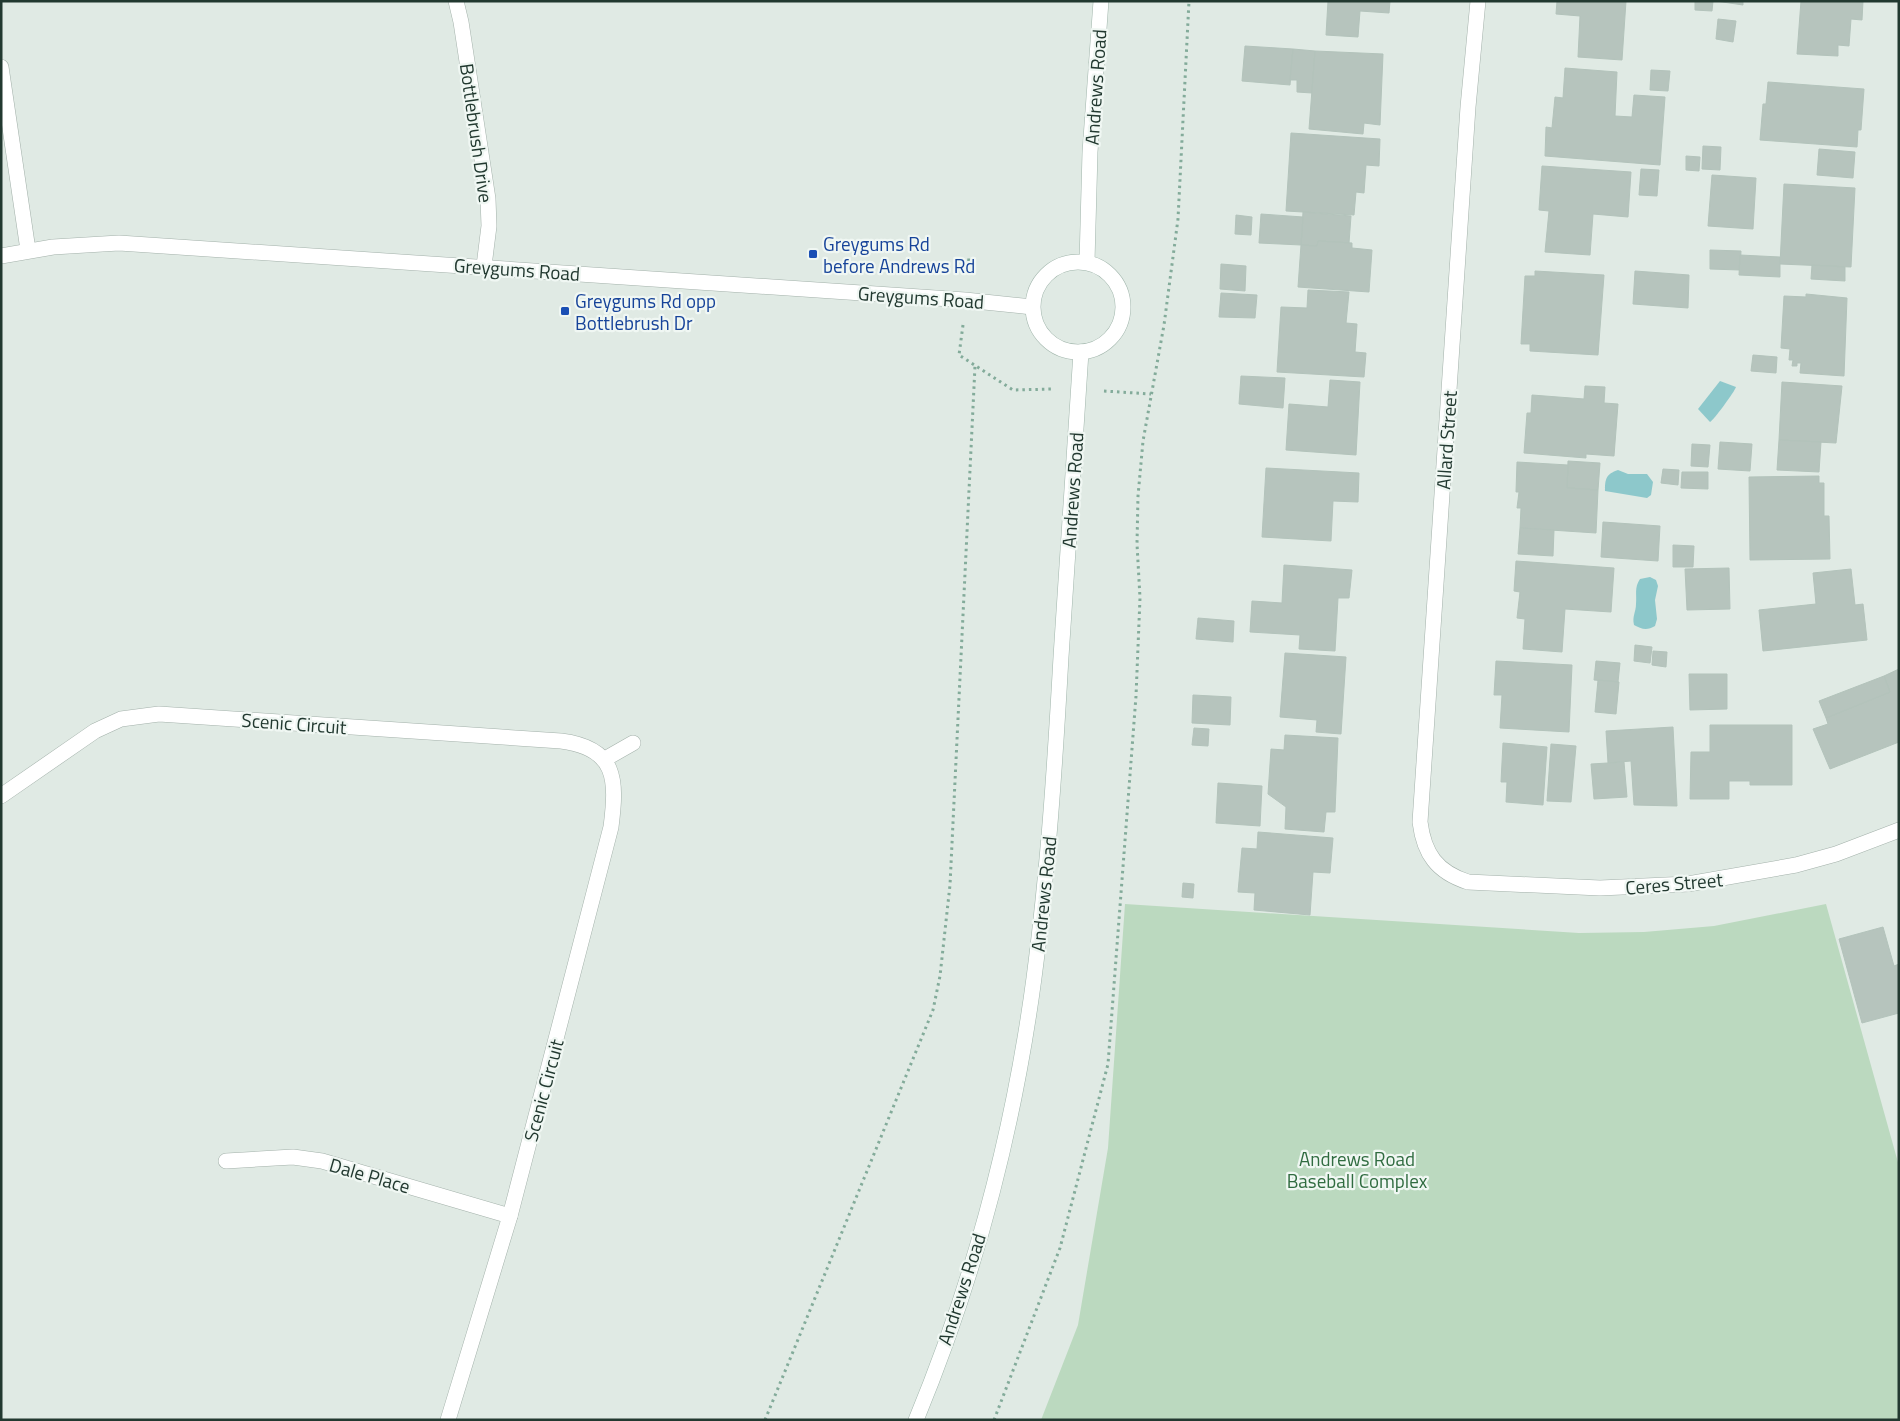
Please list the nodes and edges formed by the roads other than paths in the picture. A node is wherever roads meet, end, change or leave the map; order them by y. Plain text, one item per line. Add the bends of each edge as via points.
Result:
1 (456, 1) edge
2 (1101, 1) edge
3 (1478, 1) edge
4 (1, 66) edge
5 (28, 250) junction
6 (1, 256) edge
7 (1087, 262) junction
8 (484, 266) junction
9 (1032, 307) junction
10 (1081, 352) junction
11 (633, 743) dead end
12 (605, 759) junction
13 (1, 796) edge
14 (1899, 830) edge
15 (1445, 872) joint
16 (226, 1161) dead end
17 (510, 1216) junction
18 (448, 1420) edge
19 (916, 1420) edge

1 - 8 street, Bottlebrush Drive via 488,199 489,226
2 - 7 street, Andrews Road via 1090,152
3 - 15 street, Allard Street via 1467,117 1420,822 1426,851
4 - 5 street
5 - 6 street, Greygums Road
5 - 8 street, Greygums Road via 119,243
7 - 9 street via 1061,265 1050,272 1041,282
7 - 10 street via 1112,277 1123,302 1122,317 1108,341 1095,349
8 - 9 street, Greygums Road
9 - 10 street via 1042,335 1053,345
10 - 19 street, Andrews Road via 1050,841 1034,981 1008,1124 991,1191 972,1260
11 - 12 street
12 - 13 street, Scenic Circuit via 588,747 562,741 159,714 121,719 96,730
12 - 17 street, Scenic Circuit via 612,771 614,786 611,827
14 - 15 street, Ceres Street via 1796,866 1688,884 1600,888 1468,882
16 - 17 street, Dale Place via 293,1157 322,1161
17 - 18 street, Scenic Circuit

